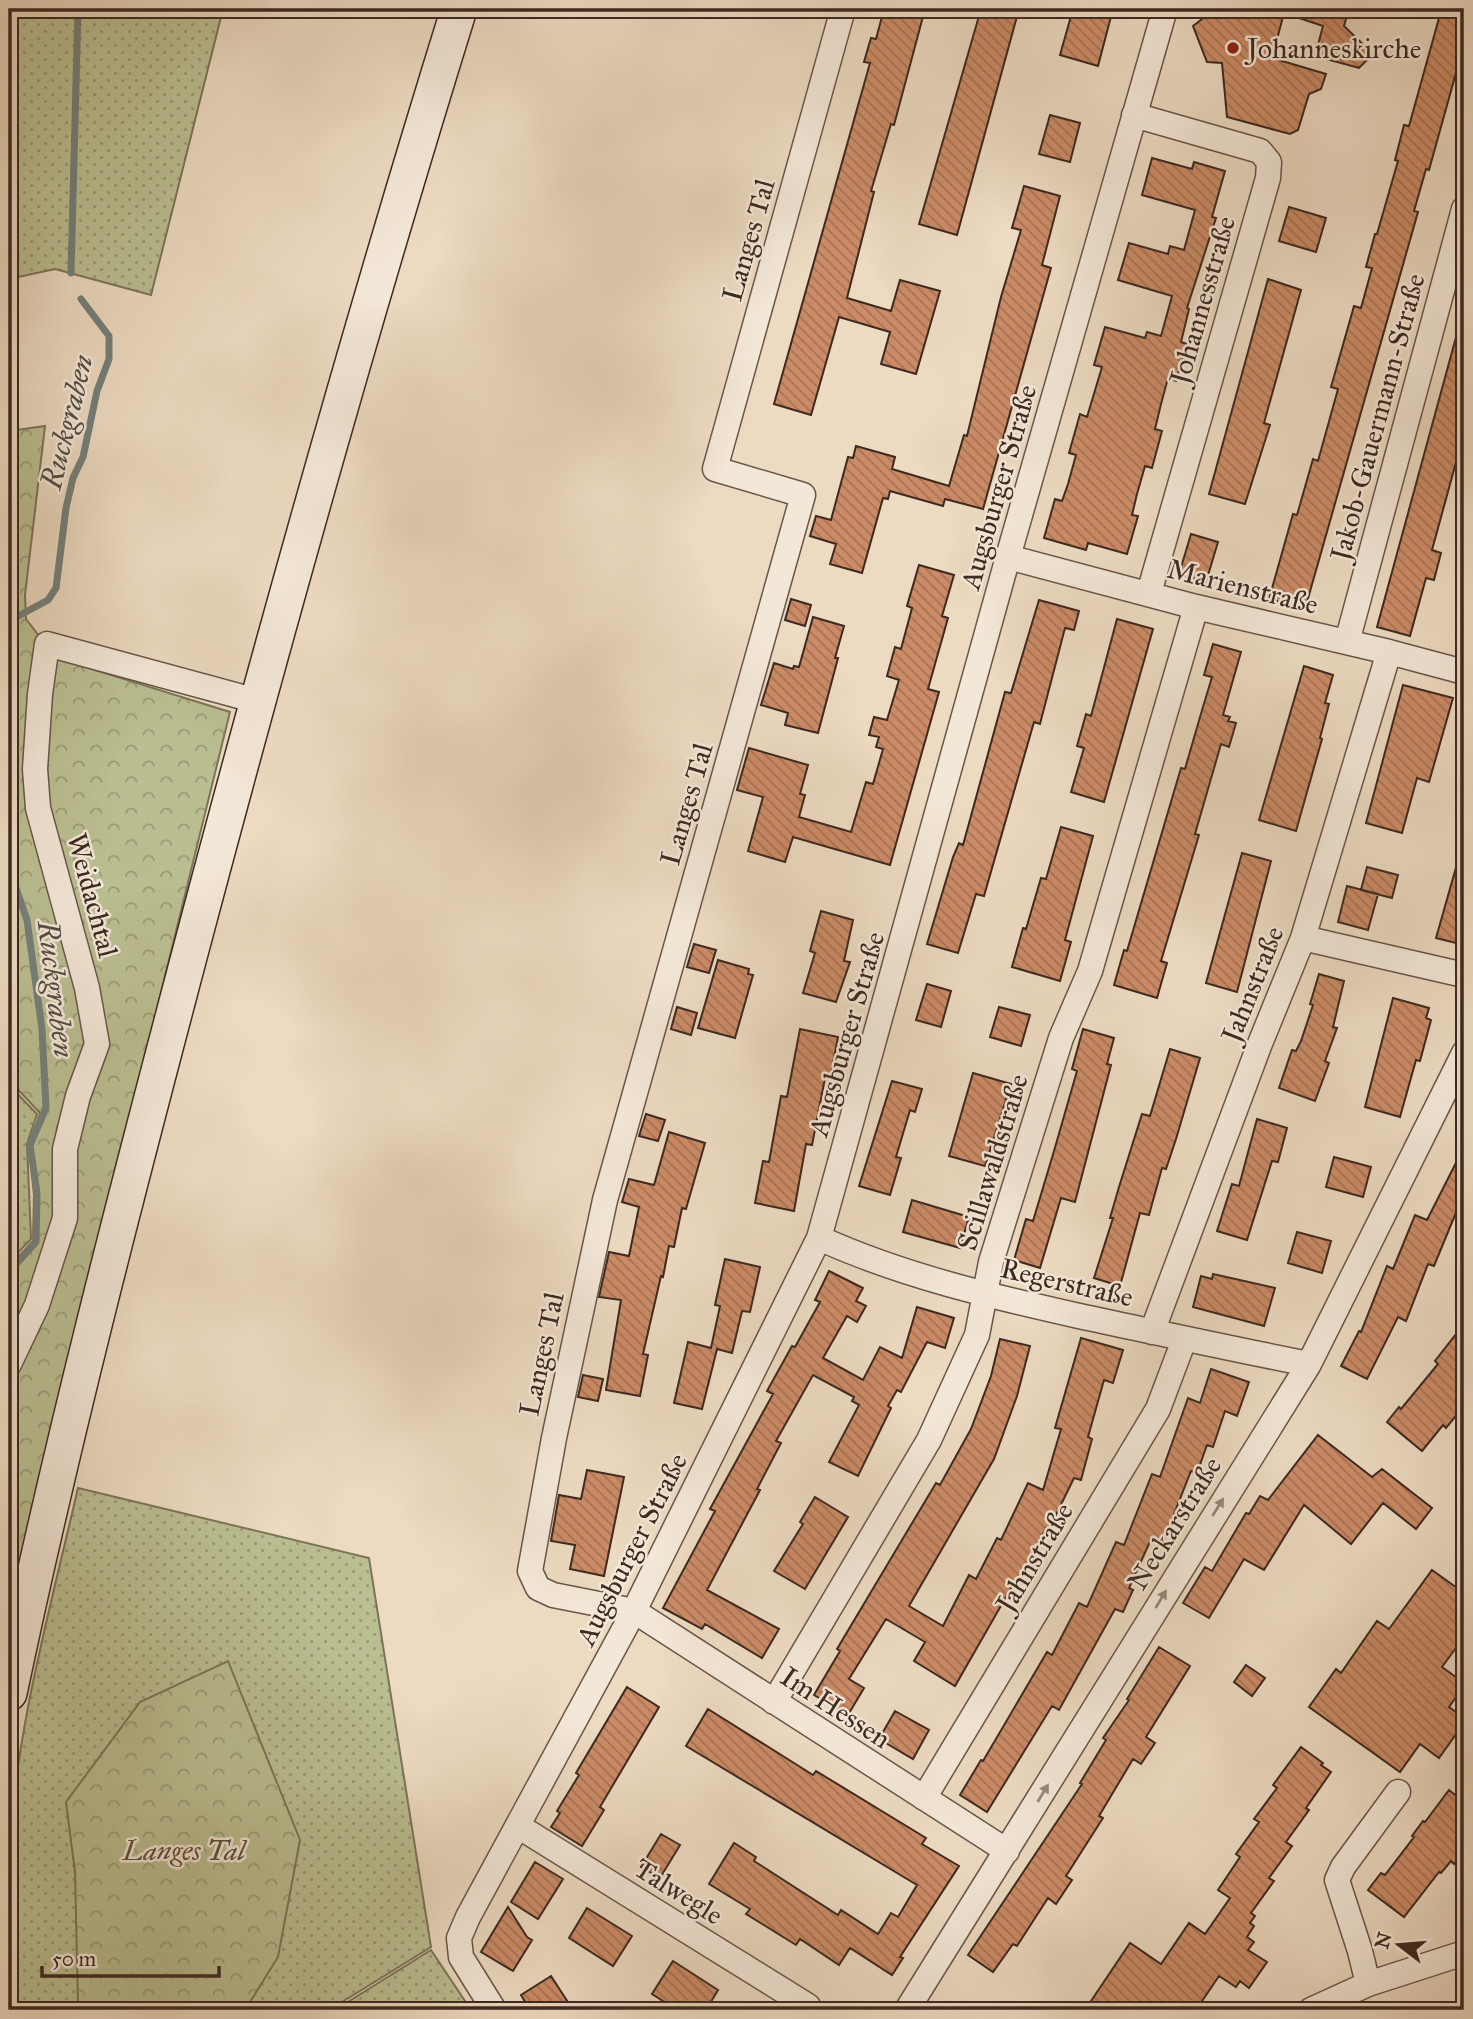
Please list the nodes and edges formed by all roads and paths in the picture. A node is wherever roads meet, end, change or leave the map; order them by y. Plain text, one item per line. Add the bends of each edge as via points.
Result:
1 (459, 9) edge
2 (843, 9) edge
3 (1165, 9) edge
4 (1134, 115) junction
5 (1464, 209) edge
6 (1008, 557) junction
7 (1149, 593) junction
8 (1196, 607) junction
9 (1347, 642) junction
10 (1389, 652) junction
11 (1464, 672) edge
12 (257, 701) junction
13 (1303, 938) junction
14 (1464, 975) edge
15 (1464, 1053) edge
16 (819, 1238) junction
17 (985, 1295) junction
18 (1152, 1332) junction
19 (1184, 1340) junction
20 (9, 1364) edge
21 (1308, 1364) junction
22 (634, 1611) junction
23 (9, 1693) edge
24 (774, 1703) junction
25 (1398, 1792) dead end
26 (924, 1798) junction
27 (518, 1826) junction
28 (1007, 1852) junction
29 (1464, 1953) edge
30 (1368, 1984) junction
31 (808, 2006) dead end
32 (494, 2010) edge
33 (908, 2010) edge
34 (1311, 2010) edge

1 - 12 main road
2 - 22 street, Langes Tal via 715,469 803,495 605,1200 530,1571 538,1588 553,1595
3 - 4 street, Augsburger Straße
4 - 6 street, Augsburger Straße
4 - 7 street, Johannesstraße via 1260,151 1269,162
5 - 9 street, Jakob-Gauermann-Straße
6 - 7 street, Marienstraße
6 - 16 street, Augsburger Straße
7 - 8 street, Marienstraße
8 - 9 street, Marienstraße
8 - 17 street, Scillawaldstraße via 1090,971 1061,1038 991,1262
9 - 10 street, Marienstraße
10 - 11 street, Marienstraße
10 - 13 street, Jahnstraße
12 - 20 street, Weidachtal via 47,644 35,769 38,808 87,988 97,1044 65,1149 65,1218 37,1305
12 - 23 main road via 116,1232
13 - 14 street
13 - 18 street, Jahnstraße
15 - 21 street, Neckarstraße
16 - 17 street, Regerstraße via 867,1259
16 - 22 street, Augsburger Straße
17 - 18 street, Regerstraße
17 - 24 street, Scillawaldstraße via 977,1335 929,1440
18 - 19 street, Regerstraße
19 - 21 street, Regerstraße
19 - 26 street, Jahnstraße via 1158,1409
28 -> 21 street, Neckarstraße
22 - 24 street, Im Hessen
22 - 27 street, Augsburger Straße
24 - 26 street, Im Hessen
25 - 30 street via 1337,1881
26 - 28 street, Im Hessen
27 - 31 street, Talwegle
27 - 32 street, Augsburger Straße via 459,1938 461,1957
28 - 33 street, Neckarstraße
29 - 30 street
30 - 34 street

